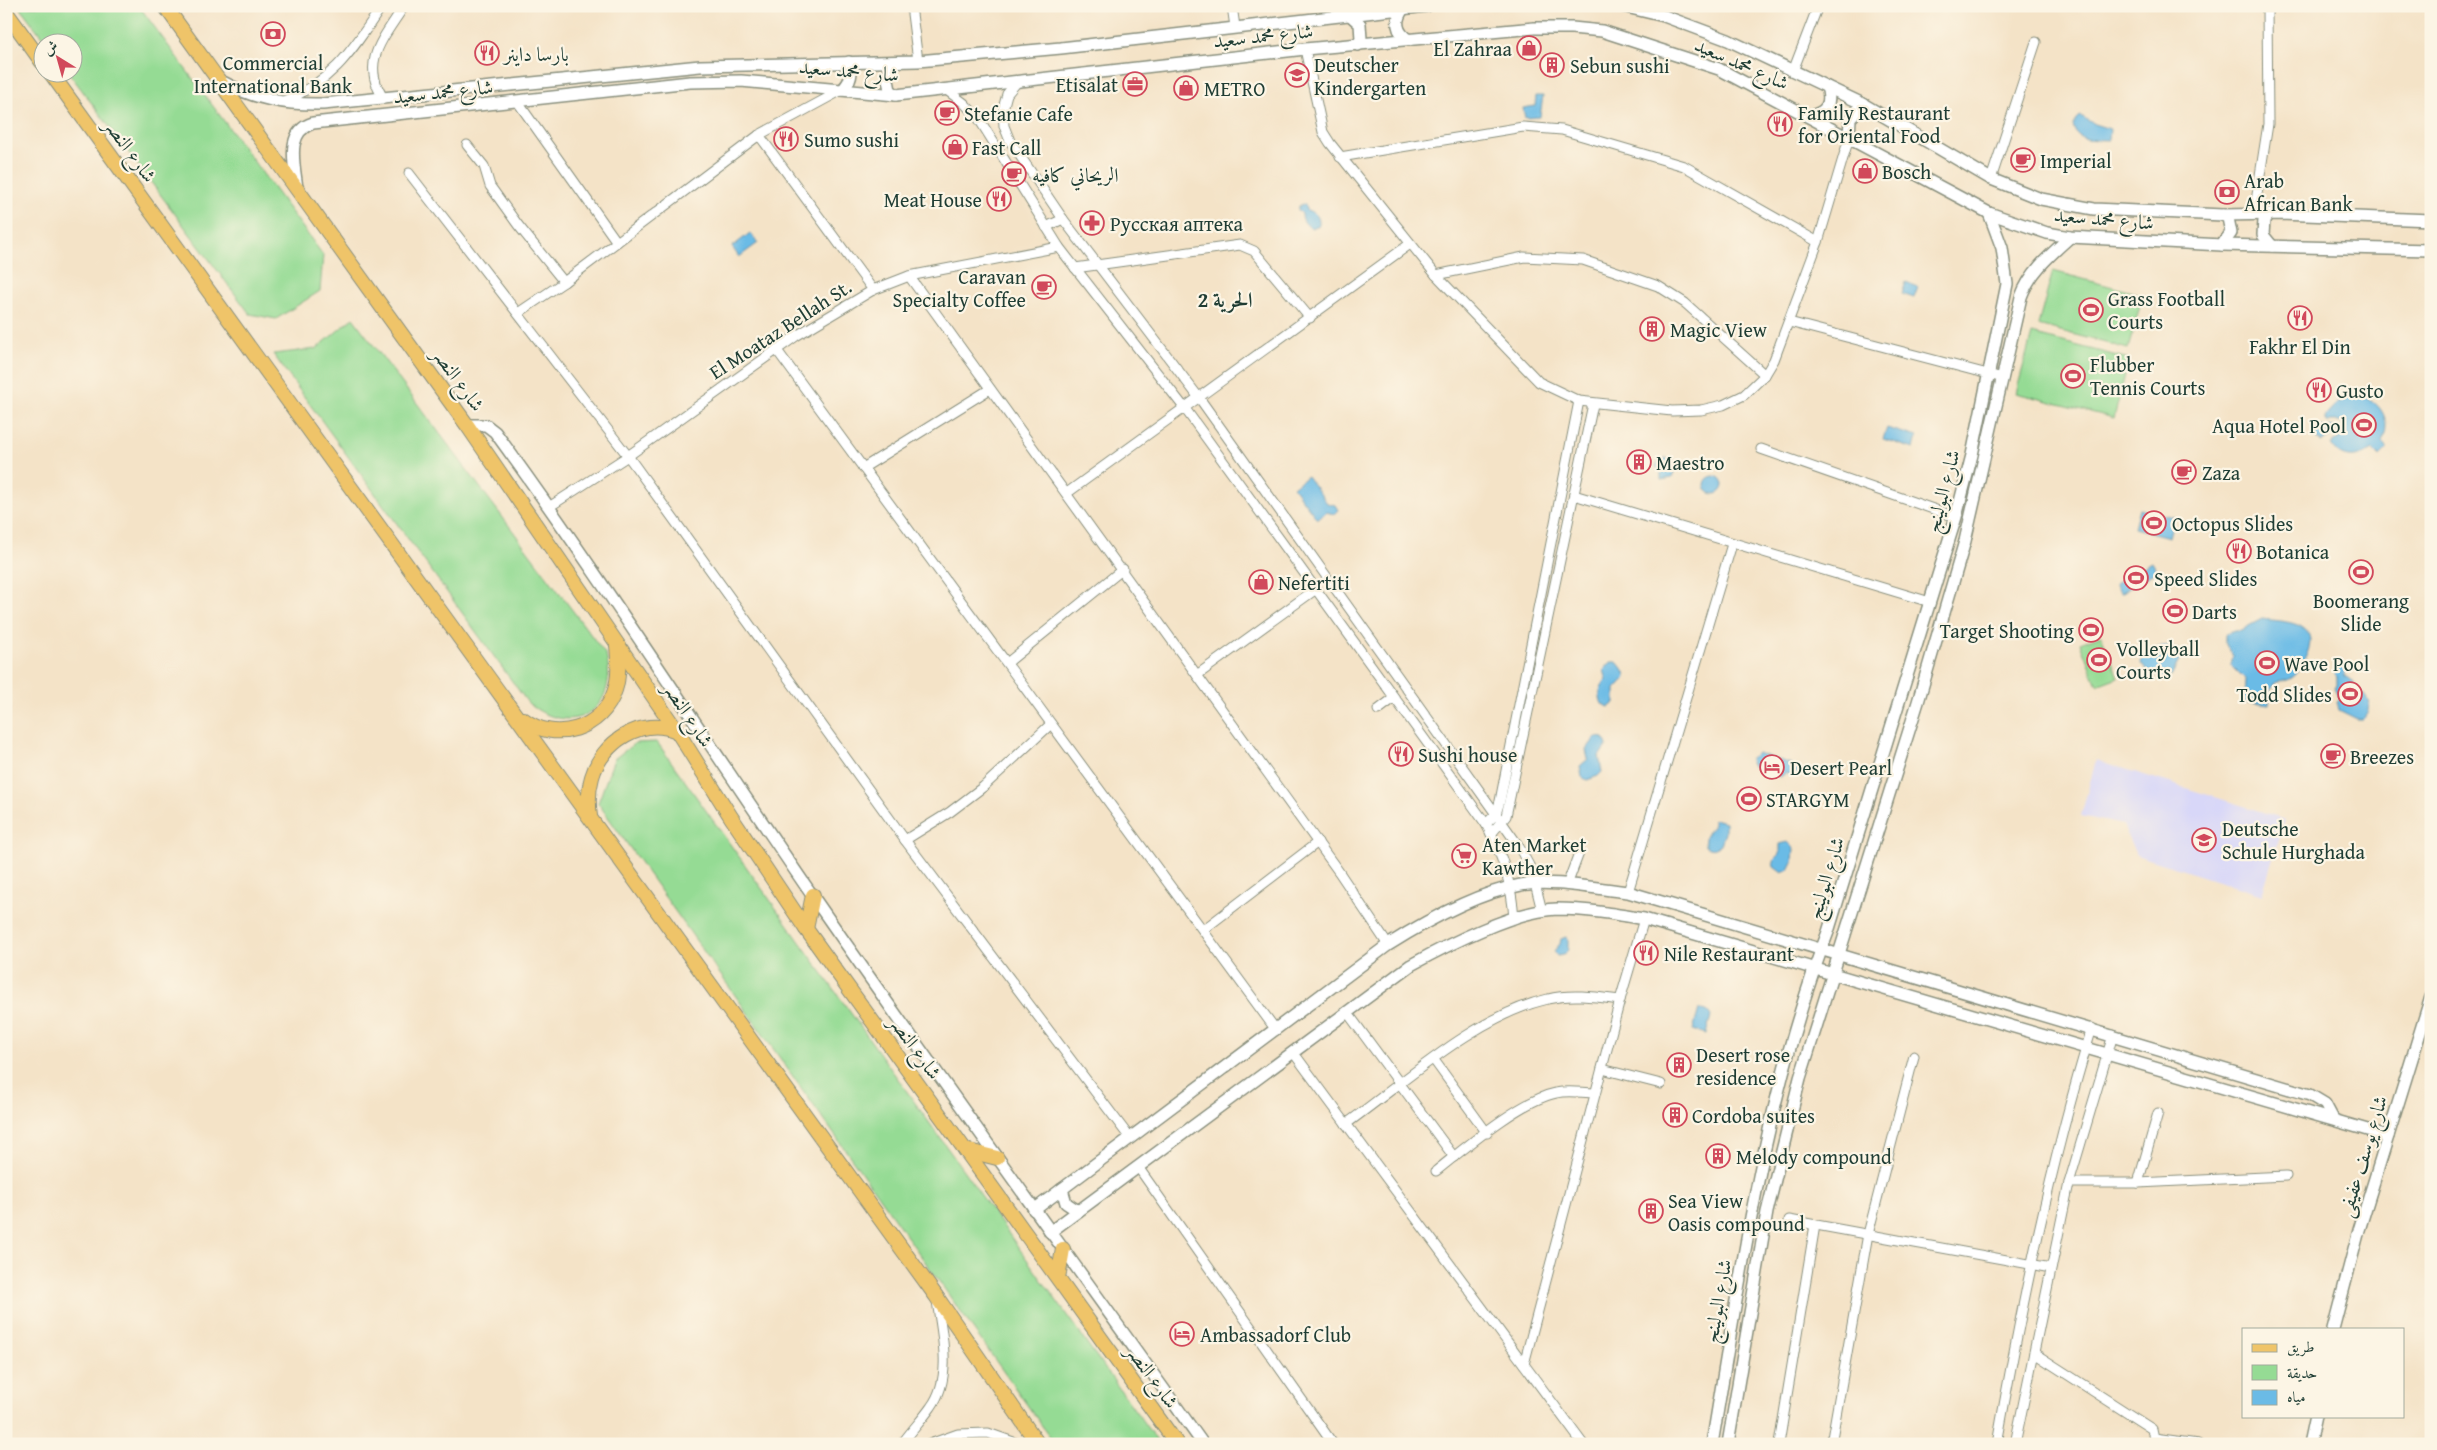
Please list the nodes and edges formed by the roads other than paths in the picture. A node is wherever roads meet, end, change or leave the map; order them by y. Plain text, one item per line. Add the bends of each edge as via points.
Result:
1 (165, 6) edge
2 (382, 6) edge
3 (404, 6) edge
4 (911, 6) edge
5 (1232, 6) edge
6 (1427, 6) edge
7 (1622, 6) edge
8 (1818, 6) edge
9 (2267, 6) edge
10 (1404, 8) junction
11 (6, 12) edge
12 (1350, 15) junction
13 (1235, 28) junction
14 (1409, 40) junction
15 (2036, 42) dead end
16 (1358, 45) junction
17 (32, 48) edge
18 (1304, 49) junction
19 (918, 61) junction
20 (849, 62) junction
21 (895, 62) junction
22 (1793, 71) junction
23 (221, 81) junction
24 (57, 82) edge
25 (1016, 82) junction
26 (1827, 87) junction
27 (945, 89) junction
28 (842, 90) junction
29 (896, 95) junction
30 (384, 99) junction
31 (517, 101) junction
32 (280, 103) junction
33 (1864, 104) junction
34 (1811, 116) junction
35 (759, 135) junction
36 (1849, 138) junction
37 (467, 145) dead end
38 (1340, 157) junction
39 (409, 173) dead end
40 (1991, 179) junction
41 (297, 189) junction
42 (1989, 213) junction
43 (2254, 214) junction
44 (2268, 214) junction
45 (2223, 215) junction
46 (1063, 219) junction
47 (2431, 220) edge
48 (1046, 227) junction
49 (2070, 237) junction
50 (617, 242) junction
51 (1818, 242) junction
52 (1410, 244) junction
53 (2222, 245) junction
54 (2272, 246) junction
55 (1059, 247) junction
56 (2431, 250) edge
57 (1097, 265) junction
58 (1075, 268) junction
59 (1436, 275) junction
60 (909, 276) junction
61 (564, 282) junction
62 (873, 290) junction
63 (518, 314) junction
64 (1310, 318) junction
65 (1789, 322) junction
66 (776, 349) junction
67 (1765, 375) junction
68 (1989, 375) junction
69 (2003, 378) junction
70 (990, 388) junction
71 (1200, 399) junction
72 (1579, 402) junction
73 (1593, 404) junction
74 (1186, 410) junction
75 (467, 425) junction
76 (1761, 449) dead end
77 (628, 456) junction
78 (863, 468) junction
79 (1067, 494) junction
80 (1574, 495) junction
81 (549, 507) junction
82 (1956, 517) junction
83 (1732, 544) junction
84 (1123, 570) junction
85 (1316, 589) junction
86 (1930, 602) junction
87 (1537, 608) junction
88 (1550, 610) junction
89 (616, 642) junction
90 (1007, 663) junction
91 (1197, 675) junction
92 (1906, 679) junction
93 (1922, 684) junction
94 (1901, 696) junction
95 (1394, 698) junction
96 (1918, 702) junction
97 (513, 710) junction
98 (1378, 710) dead end
99 (1052, 724) junction
100 (677, 731) junction
101 (1496, 814) junction
102 (590, 818) junction
103 (1502, 823) junction
104 (1486, 824) junction
105 (1491, 834) junction
106 (906, 840) junction
107 (1318, 842) junction
108 (1578, 853) dead end
109 (1536, 885) junction
110 (1567, 885) junction
111 (1511, 888) junction
112 (1628, 892) junction
113 (813, 895) junction
114 (1542, 911) junction
115 (1514, 919) junction
116 (1644, 919) junction
117 (806, 929) junction
118 (1203, 930) junction
119 (1388, 945) junction
120 (1821, 950) junction
121 (1837, 955) junction
122 (1815, 969) junction
123 (1831, 973) junction
124 (2431, 997) edge
125 (1620, 1000) junction
126 (1348, 1012) junction
127 (2092, 1028) junction
128 (1276, 1030) junction
129 (2113, 1035) junction
130 (2086, 1049) junction
131 (1293, 1052) junction
132 (2107, 1053) junction
133 (1914, 1056) dead end
134 (1434, 1060) junction
135 (1602, 1069) junction
136 (1400, 1084) junction
137 (1660, 1084) dead end
138 (1595, 1093) junction
139 (2158, 1114) dead end
140 (2333, 1119) junction
141 (1346, 1124) junction
142 (1488, 1133) junction
143 (2388, 1136) junction
144 (1130, 1138) junction
145 (966, 1150) junction
146 (1454, 1157) junction
147 (997, 1158) junction
148 (1138, 1166) junction
149 (1436, 1171) dead end
150 (2286, 1176) dead end
151 (2069, 1183) junction
152 (2138, 1183) junction
153 (1062, 1189) junction
154 (1752, 1209) junction
155 (1034, 1210) junction
156 (1078, 1211) junction
157 (1767, 1212) junction
158 (1789, 1220) dead end
159 (1815, 1225) junction
160 (1050, 1232) junction
161 (1868, 1234) junction
162 (1063, 1249) junction
163 (2030, 1264) junction
164 (2051, 1268) junction
165 (1058, 1278) junction
166 (936, 1296) junction
167 (2333, 1328) edge
168 (2034, 1353) junction
169 (1524, 1364) junction
170 (2315, 1418) edge
171 (2154, 1438) junction
172 (902, 1444) edge
173 (930, 1444) edge
174 (1019, 1444) edge
175 (1038, 1444) edge
176 (1178, 1444) edge
177 (1203, 1444) edge
178 (1333, 1444) edge
179 (1583, 1444) edge
180 (1712, 1444) edge
181 (1728, 1444) edge
182 (1779, 1444) edge
183 (1831, 1444) edge
184 (1997, 1444) edge
185 (2015, 1444) edge
186 (2145, 1444) edge
187 (2198, 1444) edge
188 (2309, 1444) edge

1 - 23 main road, شارع النصر
2 - 32 street via 346,60 314,86
3 - 30 street via 372,63 377,88
4 - 19 street
5 - 13 street
6 - 10 street, شارع محمد سعيد
7 - 22 street, شارع محمد سعيد via 1664,16 1728,40
8 - 22 street
9 - 43 street via 2268,124
10 - 12 street, شارع محمد سعيد
10 - 14 street via 1399,14 1398,29
11 - 17 main road
12 - 13 street, شارع محمد سعيد
12 - 16 street via 1360,24 1362,39
13 - 19 street, شارع محمد سعيد
14 - 16 street, شارع محمد سعيد
14 - 34 street, شارع محمد سعيد via 1534,28 1602,31 1719,69
15 - 40 street
16 - 18 street, شارع محمد سعيد
18 - 25 street, شارع محمد سعيد
18 - 38 street via 1324,132
19 - 21 street, شارع محمد سعيد
20 - 21 street, شارع محمد سعيد
20 - 28 street via 852,74
20 - 30 street, شارع محمد سعيد via 700,66
21 - 29 street via 887,75 890,90
22 - 26 street, شارع محمد سعيد
23 - 32 street, شارع محمد سعيد via 239,91
23 - 41 main road, شارع النصر
24 - 97 main road, شارع النصر
25 - 27 street, شارع محمد سعيد
25 - 46 street via 1004,102 1004,126 1010,141
26 - 33 street, شارع محمد سعيد
26 - 34 street via 1830,96 1828,106 1821,114
27 - 29 street, شارع محمد سعيد
27 - 48 street via 979,119
28 - 29 street, شارع محمد سعيد
28 - 31 street, شارع محمد سعيد via 741,81 690,82
28 - 35 street
30 - 32 street, شارع محمد سعيد
31 - 41 street, شارع محمد سعيد via 308,125 298,132 293,145
31 - 50 street
33 - 36 street via 1850,119
33 - 40 street, شارع محمد سعيد
34 - 36 street, شارع محمد سعيد
35 - 50 street
35 - 62 street
36 - 42 street, شارع محمد سعيد
36 - 51 street
37 - 61 street via 484,166 490,186
38 - 51 street via 1523,127 1562,130 1684,166
38 - 52 street
39 - 63 street
40 - 45 street, شارع محمد سعيد via 2032,196 2067,205
41 - 75 main road, شارع النصر
42 - 49 street, شارع محمد سعيد via 2047,233
42 - 68 street, شارع البولينج via 2002,248 2007,284
43 - 44 street, شارع محمد سعيد
43 - 45 street, شارع محمد سعيد
44 - 47 street, شارع محمد سعيد
44 - 54 street via 2264,220 2263,235
45 - 53 street via 2228,218 2231,233
46 - 48 street
46 - 57 street
48 - 55 street
49 - 53 street, شارع محمد سعيد
49 - 69 street, شارع البولينج via 2025,286
50 - 61 street
51 - 65 street
52 - 59 street
52 - 64 street
53 - 54 street, شارع محمد سعيد
54 - 56 street, شارع محمد سعيد
55 - 58 street
55 - 60 street, El Moataz Bellah St.
57 - 58 street
57 - 64 street via 1240,245 1254,251
57 - 71 street
58 - 74 street
59 - 67 street via 1524,257 1583,260 1658,286 1685,302
59 - 72 street via 1539,382
60 - 62 street, El Moataz Bellah St.
60 - 70 street
61 - 63 street
62 - 66 street, El Moataz Bellah St.
63 - 77 street
64 - 71 street
65 - 67 street
65 - 68 street
66 - 77 street, El Moataz Bellah St.
66 - 78 street
67 - 73 street via 1744,395 1723,405 1701,410 1672,411
68 - 69 street
68 - 82 street, شارع البولينج
69 - 93 street, شارع البولينج via 1965,541
70 - 78 street
70 - 79 street
71 - 74 street
71 - 101 street
72 - 73 street
72 - 87 street
73 - 80 street
74 - 79 street
74 - 85 street
75 - 81 street via 486,425 495,432
75 - 89 main road, شارع النصر
76 - 82 street
77 - 81 street, El Moataz Bellah St.
77 - 106 street
78 - 90 street
79 - 84 street
80 - 83 street
80 - 88 street
81 - 113 street
82 - 86 street, شارع البولينج
83 - 86 street
83 - 112 street
84 - 90 street
84 - 91 street
85 - 91 street
85 - 95 street
86 - 92 street, شارع البولينج
87 - 88 street
87 - 101 street
88 - 103 street
89 - 97 main road via 616,689 608,706 596,719 571,731 552,732 535,727
89 - 100 main road, شارع النصر
90 - 99 street
91 - 107 street
92 - 93 street
92 - 94 street, شارع البولينج
93 - 96 street, شارع البولينج
94 - 96 street
94 - 120 street, شارع البولينج
95 - 98 street
95 - 104 street
96 - 121 street, شارع البولينج
97 - 102 main road, شارع النصر
99 - 106 street via 983,787
99 - 118 street
100 - 102 main road via 662,726 645,727 616,742 602,757 592,776 588,797
100 - 117 main road, شارع النصر
101 - 103 street
101 - 104 street
102 - 166 main road, شارع النصر
103 - 105 street
103 - 109 street via 1526,858
104 - 105 street
105 - 111 street
106 - 144 street
107 - 118 street
107 - 119 street
108 - 110 street
109 - 110 street
109 - 111 street via 1522,884
109 - 114 street
110 - 112 street
111 - 115 street
111 - 119 street via 1447,913
112 - 120 street
113 - 117 main road
113 - 147 street
114 - 115 street
114 - 116 street via 1604,912
115 - 126 street via 1457,941 1411,964
116 - 122 street
116 - 125 street
117 - 145 main road, شارع النصر
118 - 128 street
119 - 128 street
120 - 121 street
120 - 122 street, شارع البولينج
121 - 123 street, شارع البولينج
121 - 127 street
122 - 123 street
122 - 154 street, شارع البولينج via 1779,1090
123 - 130 street
123 - 157 street, شارع البولينج via 1800,1078
124 - 143 street, شارع يوسف عفيفى
125 - 134 street via 1589,996 1550,998 1514,1009 1489,1021
125 - 135 street
126 - 131 street
126 - 136 street
127 - 129 street
127 - 130 street
128 - 144 street
129 - 132 street
129 - 140 street via 2310,1095 2325,1104
130 - 132 street
130 - 163 street via 2054,1160
131 - 141 street
131 - 148 street
132 - 140 street
132 - 151 street
133 - 161 street
134 - 136 street
134 - 142 street
135 - 137 street
135 - 138 street
136 - 141 street
136 - 146 street
138 - 142 street via 1568,1092 1537,1099
138 - 169 street
139 - 152 street
140 - 143 street
141 - 169 street
142 - 146 street
143 - 167 street, شارع يوسف عفيفى
144 - 153 street
145 - 147 main road
145 - 165 main road, شارع النصر
146 - 149 street
147 - 155 street
148 - 156 street
148 - 178 street
150 - 152 street
151 - 152 street
151 - 164 street
153 - 155 street
153 - 156 street via 1066,1203
154 - 157 street
154 - 180 street, شارع البولينج
155 - 160 street
156 - 160 street
157 - 181 street, شارع البولينج
158 - 159 street
159 - 161 street
159 - 182 street
160 - 162 street
161 - 163 street
161 - 183 street
162 - 165 main road
162 - 177 street
163 - 164 street
163 - 184 street
164 - 168 street
165 - 176 main road, شارع النصر
166 - 172 street via 945,1352 942,1382 932,1406
166 - 175 main road, شارع النصر
168 - 171 street via 2152,1429
168 - 185 street
169 - 179 street
170 - 188 street
171 - 186 street
171 - 187 street
173 - 174 street via 958,1434 988,1433

